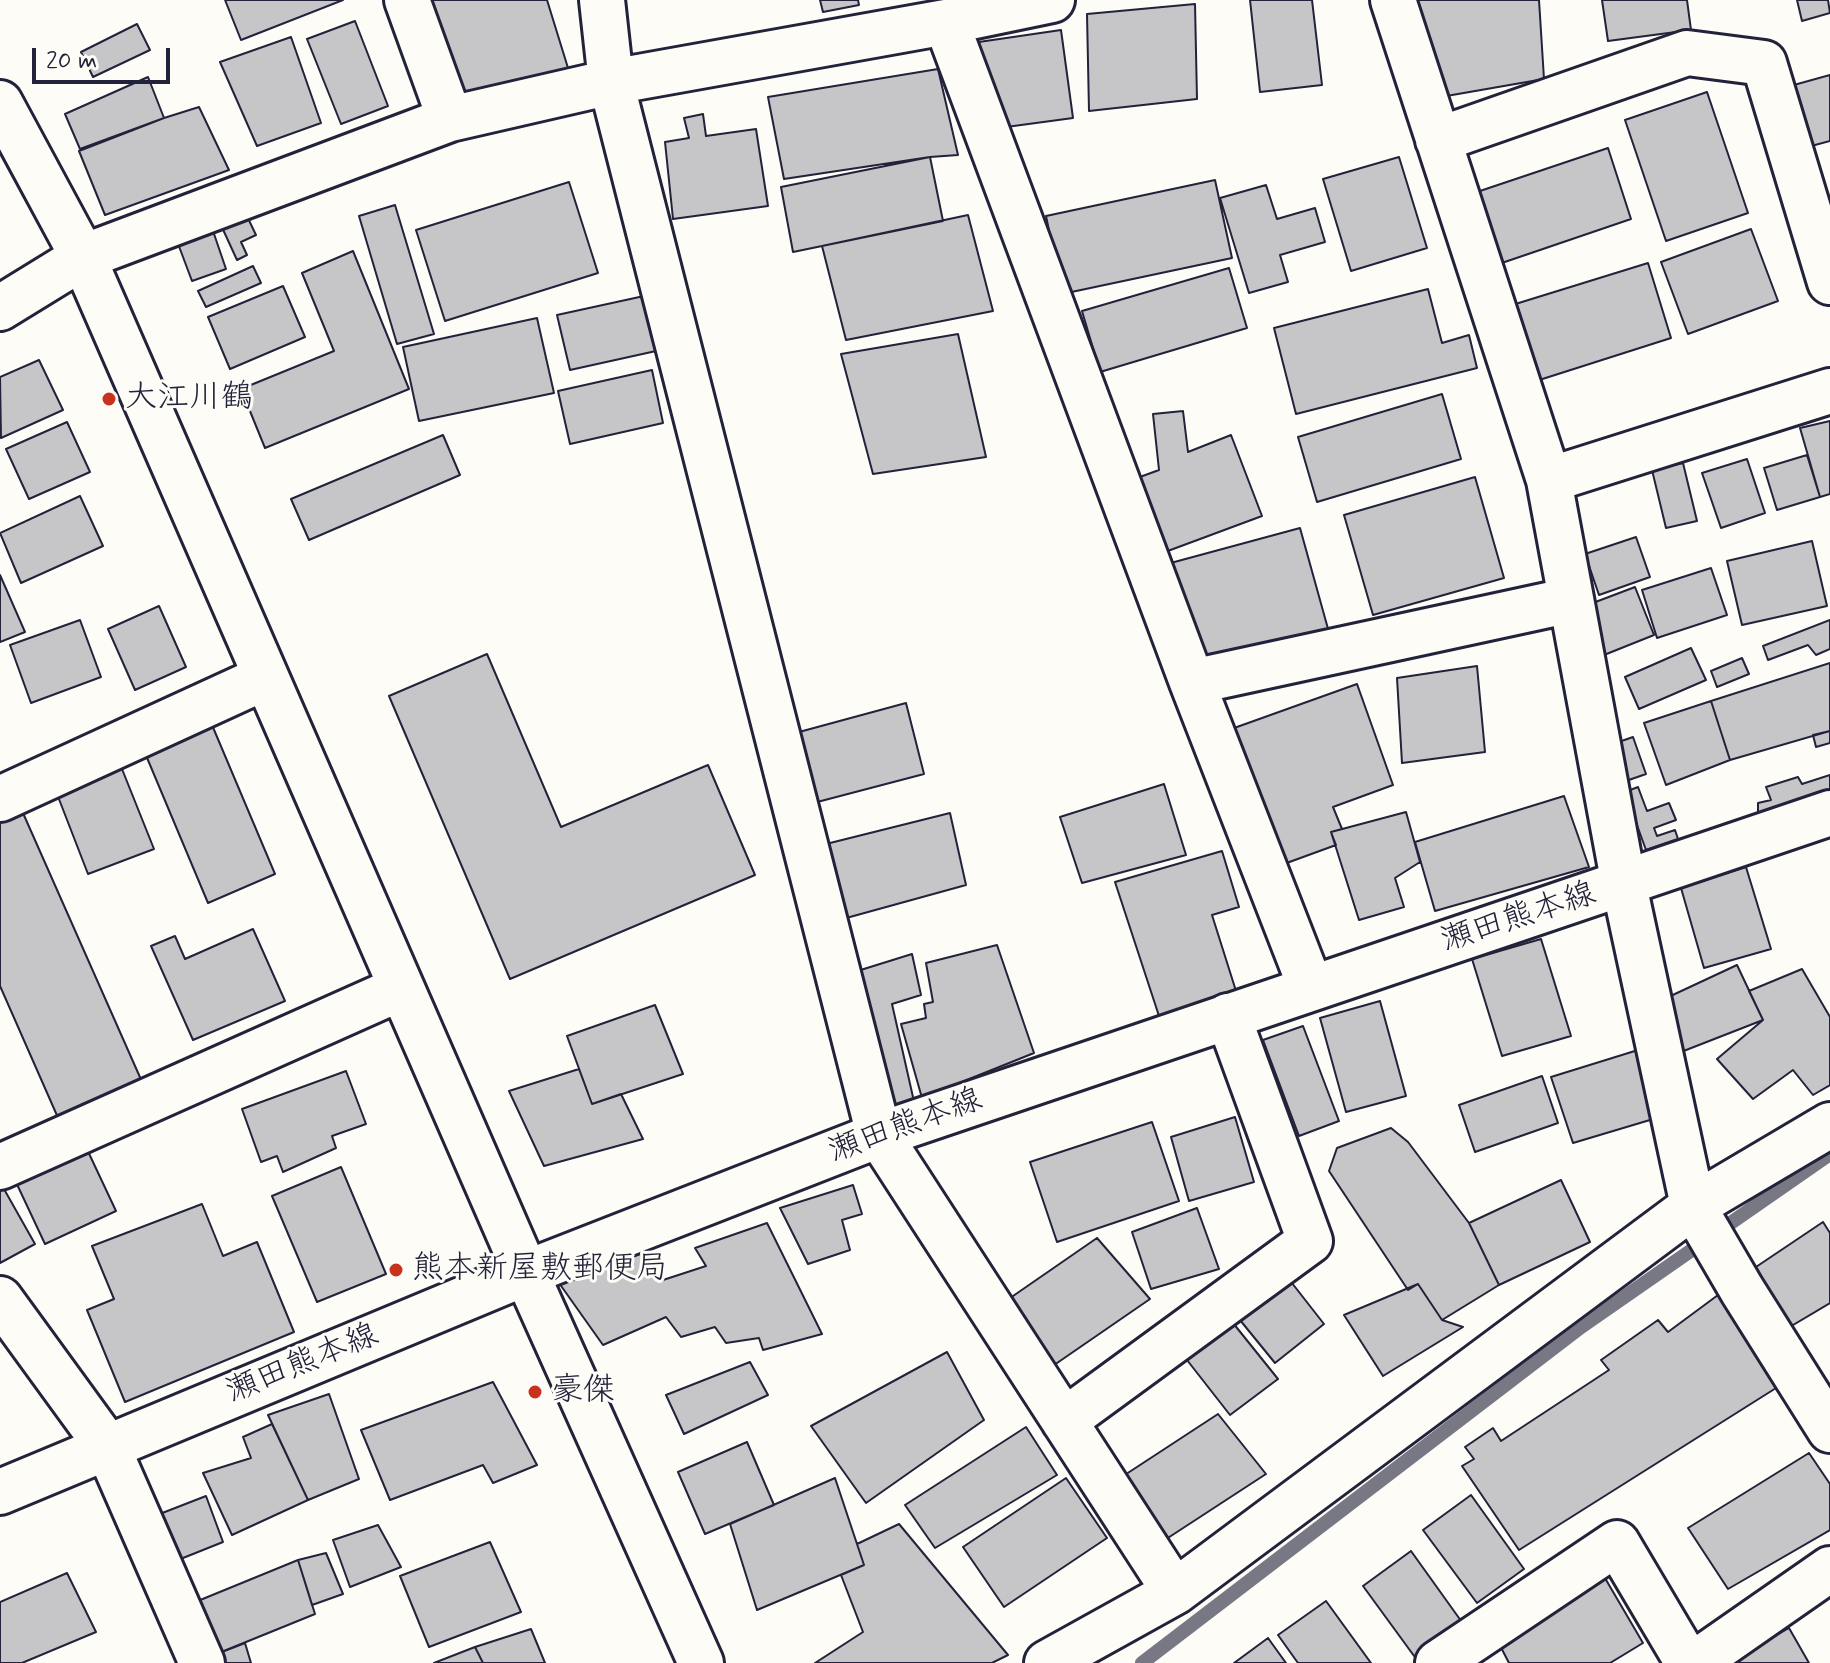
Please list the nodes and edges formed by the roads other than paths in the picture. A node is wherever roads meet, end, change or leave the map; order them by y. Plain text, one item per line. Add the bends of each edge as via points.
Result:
1 (407, 0) edge
2 (602, 0) edge
3 (1052, 0) edge
4 (1393, 0) edge
5 (946, 22) junction
6 (611, 82) junction
7 (0, 103) edge
8 (450, 119) junction
9 (1438, 140) junction
10 (83, 257) junction
11 (1830, 282) edge
12 (0, 308) edge
13 (1830, 391) edge
14 (1549, 480) junction
15 (1571, 600) junction
16 (266, 677) junction
17 (1192, 682) junction
18 (0, 799) edge
19 (1830, 813) edge
20 (1624, 885) junction
21 (401, 988) junction
22 (1311, 988) junction
23 (1228, 1016) junction
24 (1830, 1125) edge
25 (879, 1135) junction
26 (0, 1167) edge
27 (1693, 1206) junction
28 (526, 1273) junction
29 (0, 1299) edge
30 (1064, 1421) junction
31 (1830, 1430) edge
32 (107, 1446) junction
33 (0, 1492) edge
34 (1830, 1569) edge
35 (1175, 1592) junction
36 (692, 1660) edge
37 (202, 1663) edge
38 (1047, 1663) edge
39 (1438, 1663) edge
40 (1688, 1663) edge
41 (1695, 1663) edge

1 - 8 street
2 - 6 street
3 - 5 street
4 - 9 street
5 - 6 street
5 - 17 street
6 - 8 street
6 - 25 street
7 - 10 street
8 - 10 street
9 - 11 street via 1687,53 1764,63
9 - 14 street
10 - 12 street
10 - 16 street
13 - 14 street
14 - 15 street
15 - 17 street
15 - 20 street
16 - 18 street
16 - 21 street
17 - 22 street
19 - 20 street, 瀬田熊本線
20 - 22 street, 瀬田熊本線
20 - 27 street
21 - 26 street
21 - 28 street
22 - 23 street, 瀬田熊本線
23 - 25 street, 瀬田熊本線
23 - 30 street via 1310,1241
24 - 27 street
25 - 28 street, 瀬田熊本線
25 - 30 street
27 - 31 street
27 - 35 street
28 - 32 street, 瀬田熊本線
28 - 36 street
29 - 32 street
30 - 35 street
32 - 33 street, 瀬田熊本線
32 - 37 street
34 - 41 street
35 - 38 street
39 - 40 street via 1617,1543

